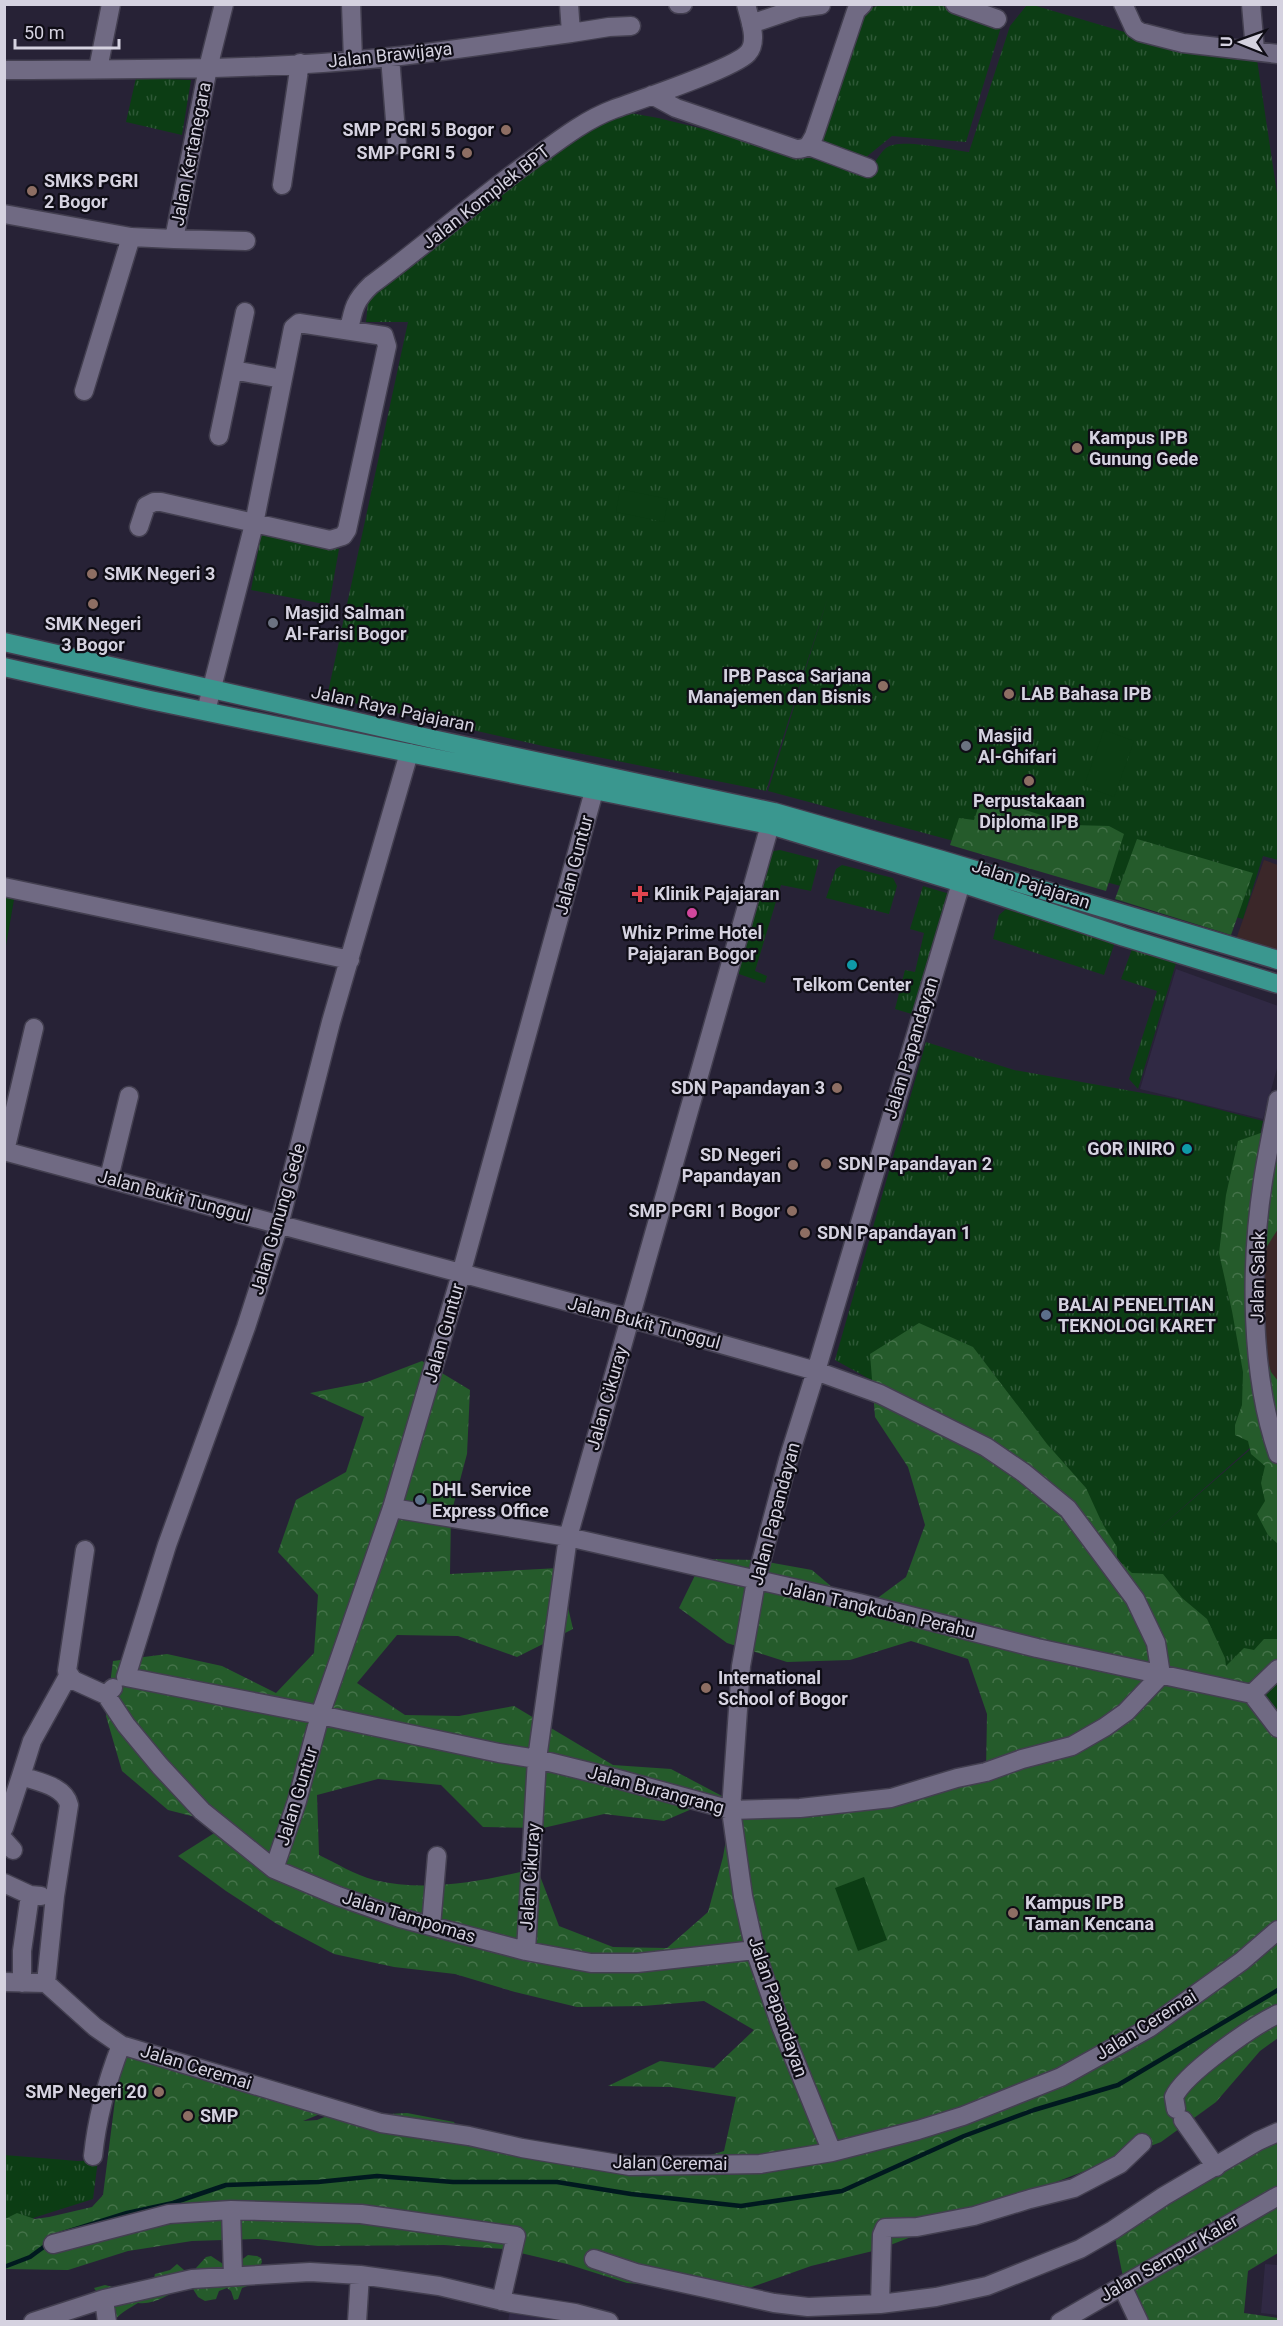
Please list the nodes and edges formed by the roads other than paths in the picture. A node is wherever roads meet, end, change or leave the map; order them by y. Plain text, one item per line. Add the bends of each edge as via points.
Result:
1 (111, 4) edge
2 (224, 4) edge
3 (351, 4) edge
4 (569, 4) edge
5 (678, 4) edge
6 (683, 4) edge
7 (746, 4) edge
8 (864, 4) edge
9 (955, 4) edge
10 (1124, 4) edge
11 (1251, 4) edge
12 (820, 5) edge
13 (997, 19) dead end
14 (751, 24) junction
15 (631, 26) dead end
16 (570, 33) junction
17 (1255, 50) junction
18 (1278, 54) edge
19 (390, 57) junction
20 (353, 60) junction
21 (300, 63) junction
22 (208, 68) junction
23 (98, 69) junction
24 (4, 70) edge
25 (652, 95) junction
26 (397, 146) dead end
27 (809, 146) junction
28 (868, 168) dead end
29 (282, 185) dead end
30 (4, 214) edge
31 (130, 237) junction
32 (174, 239) junction
33 (246, 241) dead end
34 (245, 312) dead end
35 (349, 330) junction
36 (233, 370) junction
37 (282, 379) junction
38 (84, 391) dead end
39 (219, 436) dead end
40 (254, 524) junction
41 (139, 527) dead end
42 (4, 642) edge
43 (4, 667) edge
44 (212, 690) junction
45 (206, 711) junction
46 (409, 753) junction
47 (594, 791) junction
48 (772, 819) junction
49 (961, 883) junction
50 (4, 887) edge
51 (350, 960) junction
52 (1278, 960) edge
53 (1278, 984) edge
54 (33, 1028) dead end
55 (129, 1096) dead end
56 (1278, 1100) edge
57 (5, 1151) edge
58 (4, 1164) edge
59 (109, 1178) junction
60 (137, 1188) junction
61 (279, 1224) junction
62 (461, 1274) junction
63 (629, 1318) junction
64 (816, 1371) junction
65 (1278, 1454) edge
66 (392, 1508) junction
67 (568, 1537) junction
68 (86, 1550) dead end
69 (756, 1581) junction
70 (1278, 1669) edge
71 (1161, 1675) junction
72 (68, 1676) junction
73 (126, 1677) junction
74 (1252, 1694) junction
75 (106, 1695) junction
76 (320, 1715) junction
77 (1278, 1728) edge
78 (537, 1759) junction
79 (21, 1776) junction
80 (731, 1810) junction
81 (4, 1828) edge
82 (437, 1856) dead end
83 (274, 1869) junction
84 (4, 1883) edge
85 (30, 1895) junction
86 (55, 1896) junction
87 (431, 1926) junction
88 (1278, 1930) edge
89 (754, 1950) junction
90 (526, 1951) junction
91 (13, 1982) edge
92 (46, 1983) junction
93 (1278, 2014) edge
94 (121, 2045) junction
95 (1278, 2132) edge
96 (1142, 2143) dead end
97 (832, 2152) junction
98 (93, 2156) dead end
99 (1216, 2167) junction
100 (1278, 2196) edge
101 (231, 2210) junction
102 (53, 2244) dead end
103 (594, 2259) dead end
104 (360, 2275) junction
105 (233, 2276) junction
106 (1122, 2286) junction
107 (104, 2299) junction
108 (506, 2302) junction
109 (880, 2304) junction
110 (33, 2322) edge
111 (107, 2322) edge
112 (357, 2322) edge
113 (508, 2322) edge
114 (609, 2322) edge
115 (1059, 2322) edge
116 (1139, 2322) edge

1 - 23 street
2 - 22 street
3 - 20 street
4 - 16 street
5 - 6 street
7 - 14 street
8 - 27 street via 856,11
9 - 13 street
10 - 17 street via 1134,28 1140,32 1183,43
11 - 17 street
12 - 14 street
14 - 25 street, Jalan Komplek BPT via 751,48 740,59
15 - 16 street, Jalan Brawijaya
16 - 19 street, Jalan Brawijaya
17 - 18 street
19 - 20 street, Jalan Brawijaya
19 - 26 street
20 - 21 street, Jalan Brawijaya
21 - 22 street, Jalan Brawijaya
21 - 29 street
22 - 23 street, Jalan Brawijaya
22 - 32 street, Jalan Kertanegara
23 - 24 street, Jalan Brawijaya
25 - 27 street via 676,108 796,149
25 - 35 street, Jalan Komplek BPT via 591,121 511,175 360,296
27 - 28 street
30 - 31 street, Jalan Kertanegara
31 - 32 street, Jalan Kertanegara
31 - 38 street
32 - 33 street, Jalan Kertanegara
34 - 36 street
35 - 37 street via 299,323 292,327
35 - 40 street via 379,334 387,340 387,346 347,530 343,536 330,540
36 - 37 street
36 - 39 street
37 - 40 street
40 - 41 street via 154,502 146,506
40 - 44 street
42 - 44 highway, Jalan Raya Pajajaran
43 - 45 highway
44 - 45 street
44 - 48 highway, Jalan Raya Pajajaran
45 - 46 highway
46 - 47 highway
46 - 51 street, Jalan Gunung Gede
47 - 48 highway
47 - 62 street, Jalan Guntur
48 - 49 highway, Jalan Pajajaran
48 - 52 highway, Jalan Pajajaran via 964,866
48 - 63 street, Jalan Cikuray
49 - 53 highway, Jalan Pajajaran
49 - 64 street, Jalan Papandayan
50 - 51 street
51 - 61 street, Jalan Gunung Gede
54 - 57 street
55 - 59 street
56 - 65 street, Jalan Salak via 1263,1182 1256,1268 1261,1382
57 - 59 street, Jalan Bukit Tunggul
58 - 60 street via 112,1191
59 - 60 street, Jalan Bukit Tunggul
60 - 61 street, Jalan Bukit Tunggul
61 - 62 street, Jalan Bukit Tunggul
61 - 73 street, Jalan Gunung Gede via 167,1545
62 - 63 street, Jalan Bukit Tunggul
62 - 66 street, Jalan Guntur
63 - 64 street, Jalan Bukit Tunggul
63 - 67 street, Jalan Cikuray
64 - 69 street, Jalan Papandayan
64 - 71 street, Jalan Bukit Tunggul via 880,1394 986,1447 1068,1509 1135,1599 1156,1643
66 - 67 street, Jalan Tangkuban Perahu
66 - 76 street, Jalan Guntur
67 - 69 street, Jalan Tangkuban Perahu
67 - 78 street, Jalan Cikuray
68 - 72 street via 66,1664
69 - 71 street, Jalan Tangkuban Perahu
69 - 80 street, Jalan Papandayan via 741,1666
70 - 74 street
71 - 74 street, Jalan Tangkuban Perahu
71 - 80 street, Jalan Burangrang via 1126,1712 1072,1746 891,1798 800,1808
72 - 75 street
72 - 79 street via 32,1741
73 - 75 street
73 - 76 street, Jalan Burangrang
74 - 77 street
75 - 83 street, Jalan Tampomas via 126,1725 202,1811
76 - 78 street, Jalan Burangrang
76 - 83 street, Jalan Guntur
78 - 80 street, Jalan Burangrang
78 - 90 street, Jalan Cikuray
79 - 81 street
79 - 86 street via 60,1791 68,1801
80 - 89 street, Jalan Papandayan
82 - 87 street
83 - 87 street, Jalan Tampomas via 375,1910
84 - 85 street
85 - 86 street
85 - 91 street
86 - 92 street
87 - 90 street, Jalan Tampomas
88 - 97 street, Jalan Ceremai via 1149,2028 1061,2077 963,2116
89 - 90 street, Jalan Tampomas via 638,1963 591,1963
89 - 97 street, Jalan Papandayan
91 - 92 street
92 - 94 street, Jalan Ceremai
93 - 99 street via 1227,2047 1185,2081 1174,2097 1180,2114
94 - 97 street, Jalan Ceremai via 381,2123 630,2166 760,2164
94 - 98 street via 103,2098
95 - 99 street
96 - 109 street via 1120,2164 1074,2188 974,2216 917,2227 885,2228
99 - 109 street via 1105,2235 1039,2267 987,2286
100 - 106 street, Jalan Sempur Kaler
101 - 102 street via 169,2214
101 - 105 street
101 - 108 street via 361,2214 516,2236
103 - 109 street via 636,2273 774,2303 808,2307
104 - 105 street via 310,2272
104 - 108 street via 439,2286
104 - 112 street
105 - 107 street via 192,2279
106 - 115 street, Jalan Sempur Kaler
106 - 116 street
107 - 110 street
107 - 111 street
108 - 113 street
108 - 114 street

